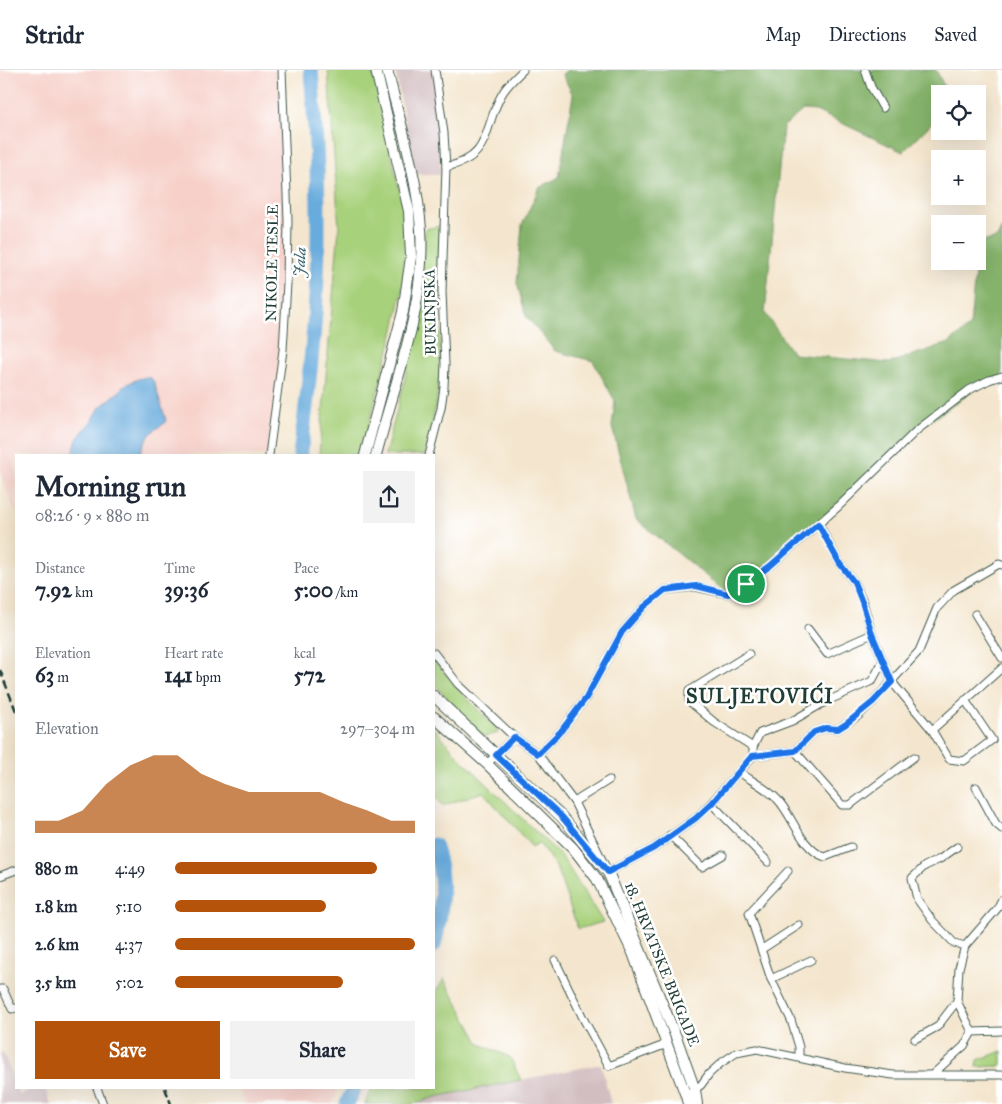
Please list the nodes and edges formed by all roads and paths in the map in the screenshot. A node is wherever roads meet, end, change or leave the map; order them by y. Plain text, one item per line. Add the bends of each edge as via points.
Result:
1 (282, 70) edge
2 (376, 70) edge
3 (388, 70) edge
4 (435, 70) edge
5 (522, 70) edge
6 (865, 70) edge
7 (883, 108) dead end
8 (446, 167) junction
9 (1002, 376) edge
10 (270, 454) edge
11 (365, 454) edge
12 (376, 454) edge
13 (429, 454) edge
14 (818, 524) junction
15 (1002, 565) edge
16 (975, 614) dead end
17 (808, 629) dead end
18 (872, 634) junction
19 (435, 654) edge
20 (749, 654) dead end
21 (1002, 658) edge
22 (883, 661) junction
23 (1002, 668) edge
24 (892, 682) junction
25 (435, 697) edge
26 (965, 700) junction
27 (435, 718) edge
28 (932, 730) junction
29 (514, 737) junction
30 (753, 747) junction
31 (795, 751) junction
32 (538, 754) junction
33 (496, 755) junction
34 (752, 756) junction
35 (914, 757) dead end
36 (487, 764) junction
37 (740, 772) junction
38 (609, 780) dead end
39 (976, 787) dead end
40 (574, 802) junction
41 (712, 803) junction
42 (1002, 829) edge
43 (670, 835) junction
44 (851, 847) dead end
45 (958, 847) dead end
46 (723, 855) dead end
47 (768, 862) dead end
48 (15, 870) edge
49 (788, 871) dead end
50 (608, 872) junction
51 (0, 876) edge
52 (1002, 900) edge
53 (799, 925) dead end
54 (965, 946) junction
55 (762, 949) junction
56 (555, 960) dead end
57 (811, 960) dead end
58 (771, 979) junction
59 (0, 989) edge
60 (957, 1001) junction
61 (15, 1008) edge
62 (1002, 1031) edge
63 (972, 1032) junction
64 (915, 1038) dead end
65 (667, 1044) junction
66 (799, 1057) junction
67 (933, 1074) junction
68 (1002, 1075) edge
69 (97, 1089) edge
70 (690, 1097) edge
71 (103, 1104) edge
72 (698, 1104) edge

1 - 10 street, NIKOLE TESLE via 287,283 283,350
2 - 11 main road via 409,211 411,257 403,312
3 - 12 main road via 418,195 420,267 409,342
4 - 8 street, BUKINJSKA
5 - 8 street via 503,92 474,156
6 - 7 street
8 - 13 street, BUKINJSKA via 442,292 444,387
9 - 14 street via 969,390 916,431
14 - 18 street via 854,582
14 - 32 street via 770,566 733,592 728,594 696,586 665,590 644,607 622,632 586,698
15 - 24 street via 954,590 937,608 919,652
16 - 21 street
17 - 18 street via 827,654
18 - 22 street
19 - 29 street via 458,684
20 - 30 street via 689,691 689,701
22 - 24 street
22 - 30 street via 872,682 760,733
23 - 26 street
24 - 28 street
24 - 31 street via 846,724 838,729 814,732
25 - 33 main road, 18. HRVATSKE BRIGADE
26 - 28 street
26 - 28 street via 992,740 964,761 949,759
27 - 36 main road, 18. HRVATSKE BRIGADE
29 - 32 street
29 - 33 street
30 - 34 street
31 - 34 street
31 - 35 street via 842,805 850,805
32 - 40 street
33 - 36 street
33 - 50 main road, 18. HRVATSKE BRIGADE via 562,817
34 - 37 street
36 - 65 main road, 18. HRVATSKE BRIGADE via 573,848 597,879 632,953
37 - 41 street
37 - 44 street via 778,800 799,834 819,855 825,857
38 - 40 street
39 - 42 street
40 - 50 street
41 - 43 street
41 - 47 street
43 - 46 street via 702,867
43 - 50 street via 654,848
45 - 54 street via 925,866 912,878 917,899 932,920 954,943
48 - 51 street
49 - 55 street via 749,914
50 - 70 main road, 18. HRVATSKE BRIGADE via 652,976
52 - 54 street
53 - 55 street
54 - 60 street via 959,968
55 - 58 street
56 - 65 street, 18. HRVATSKE BRIGADE via 609,1066
57 - 58 street
58 - 66 street via 791,1020
59 - 61 street via 3,989 12,1009
60 - 63 street
60 - 64 street via 938,1027
62 - 63 street
63 - 67 street via 964,1046
65 - 70 main road, 18. HRVATSKE BRIGADE
66 - 67 street via 845,1068 892,1074
66 - 70 street via 757,1050 736,1053 721,1063
67 - 68 street
69 - 71 street
70 - 72 main road, 18. HRVATSKE BRIGADE

